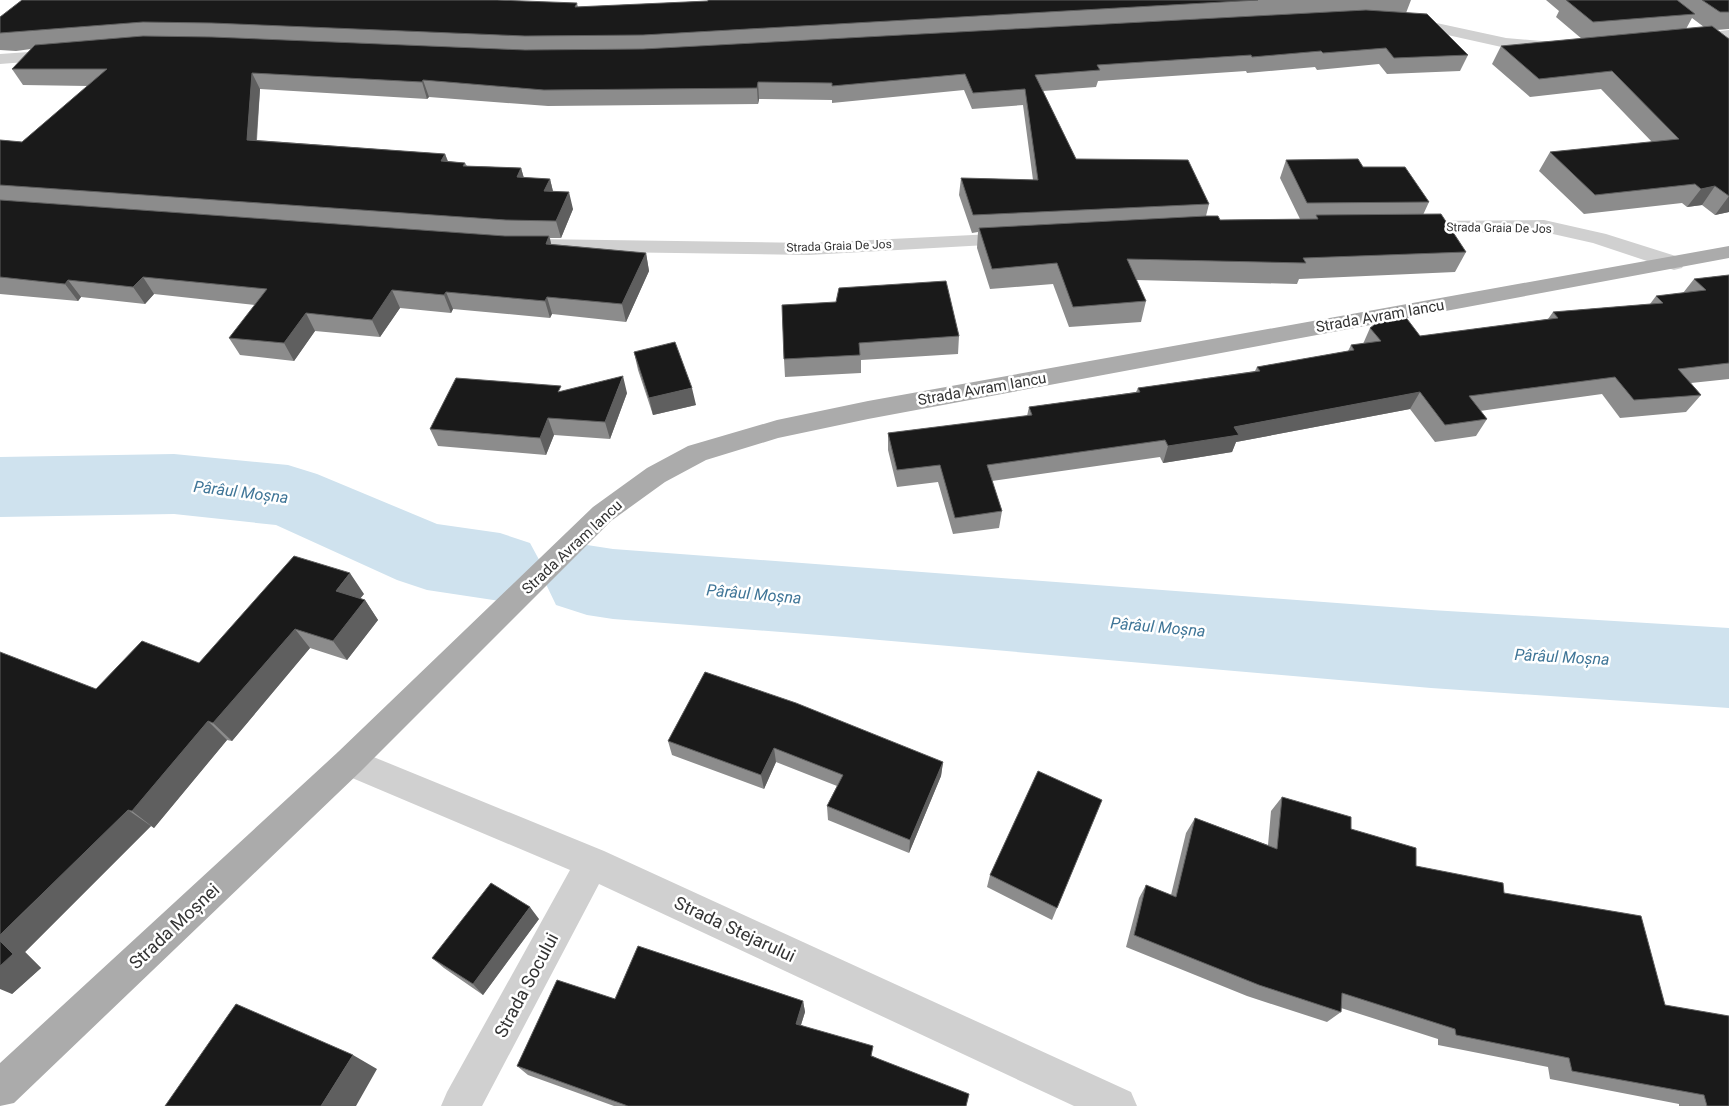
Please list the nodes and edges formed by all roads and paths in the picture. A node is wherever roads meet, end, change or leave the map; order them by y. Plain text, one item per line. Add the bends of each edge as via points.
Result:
1 (1389, 20) edge
2 (1684, 22) edge
3 (1706, 38) junction
4 (1668, 41) edge
5 (1725, 42) edge
6 (1573, 48) edge
7 (78, 53) edge
8 (0, 59) edge
9 (1398, 228) edge
10 (1034, 238) edge
11 (511, 245) edge
12 (1729, 252) edge
13 (1674, 263) junction
14 (349, 762) junction
15 (592, 863) junction
16 (0, 1089) edge
17 (460, 1106) edge
18 (1117, 1106) edge

1 - 6 street via 1423,24 1506,43
2 - 3 street
3 - 4 street
3 - 5 street
7 - 8 street
9 - 13 street, Strada Graia De Jos via 1544,226 1599,238
10 - 11 street, Strada Graia De Jos via 809,249
12 - 13 main road, Strada Avram Iancu
13 - 14 main road, Strada Avram Iancu via 868,410 777,430 696,453 656,475 602,514
14 - 15 street, Strada Stejarului
14 - 16 main road, Strada Moșnei
15 - 17 street, Strada Socului
15 - 18 street, Strada Stejarului

